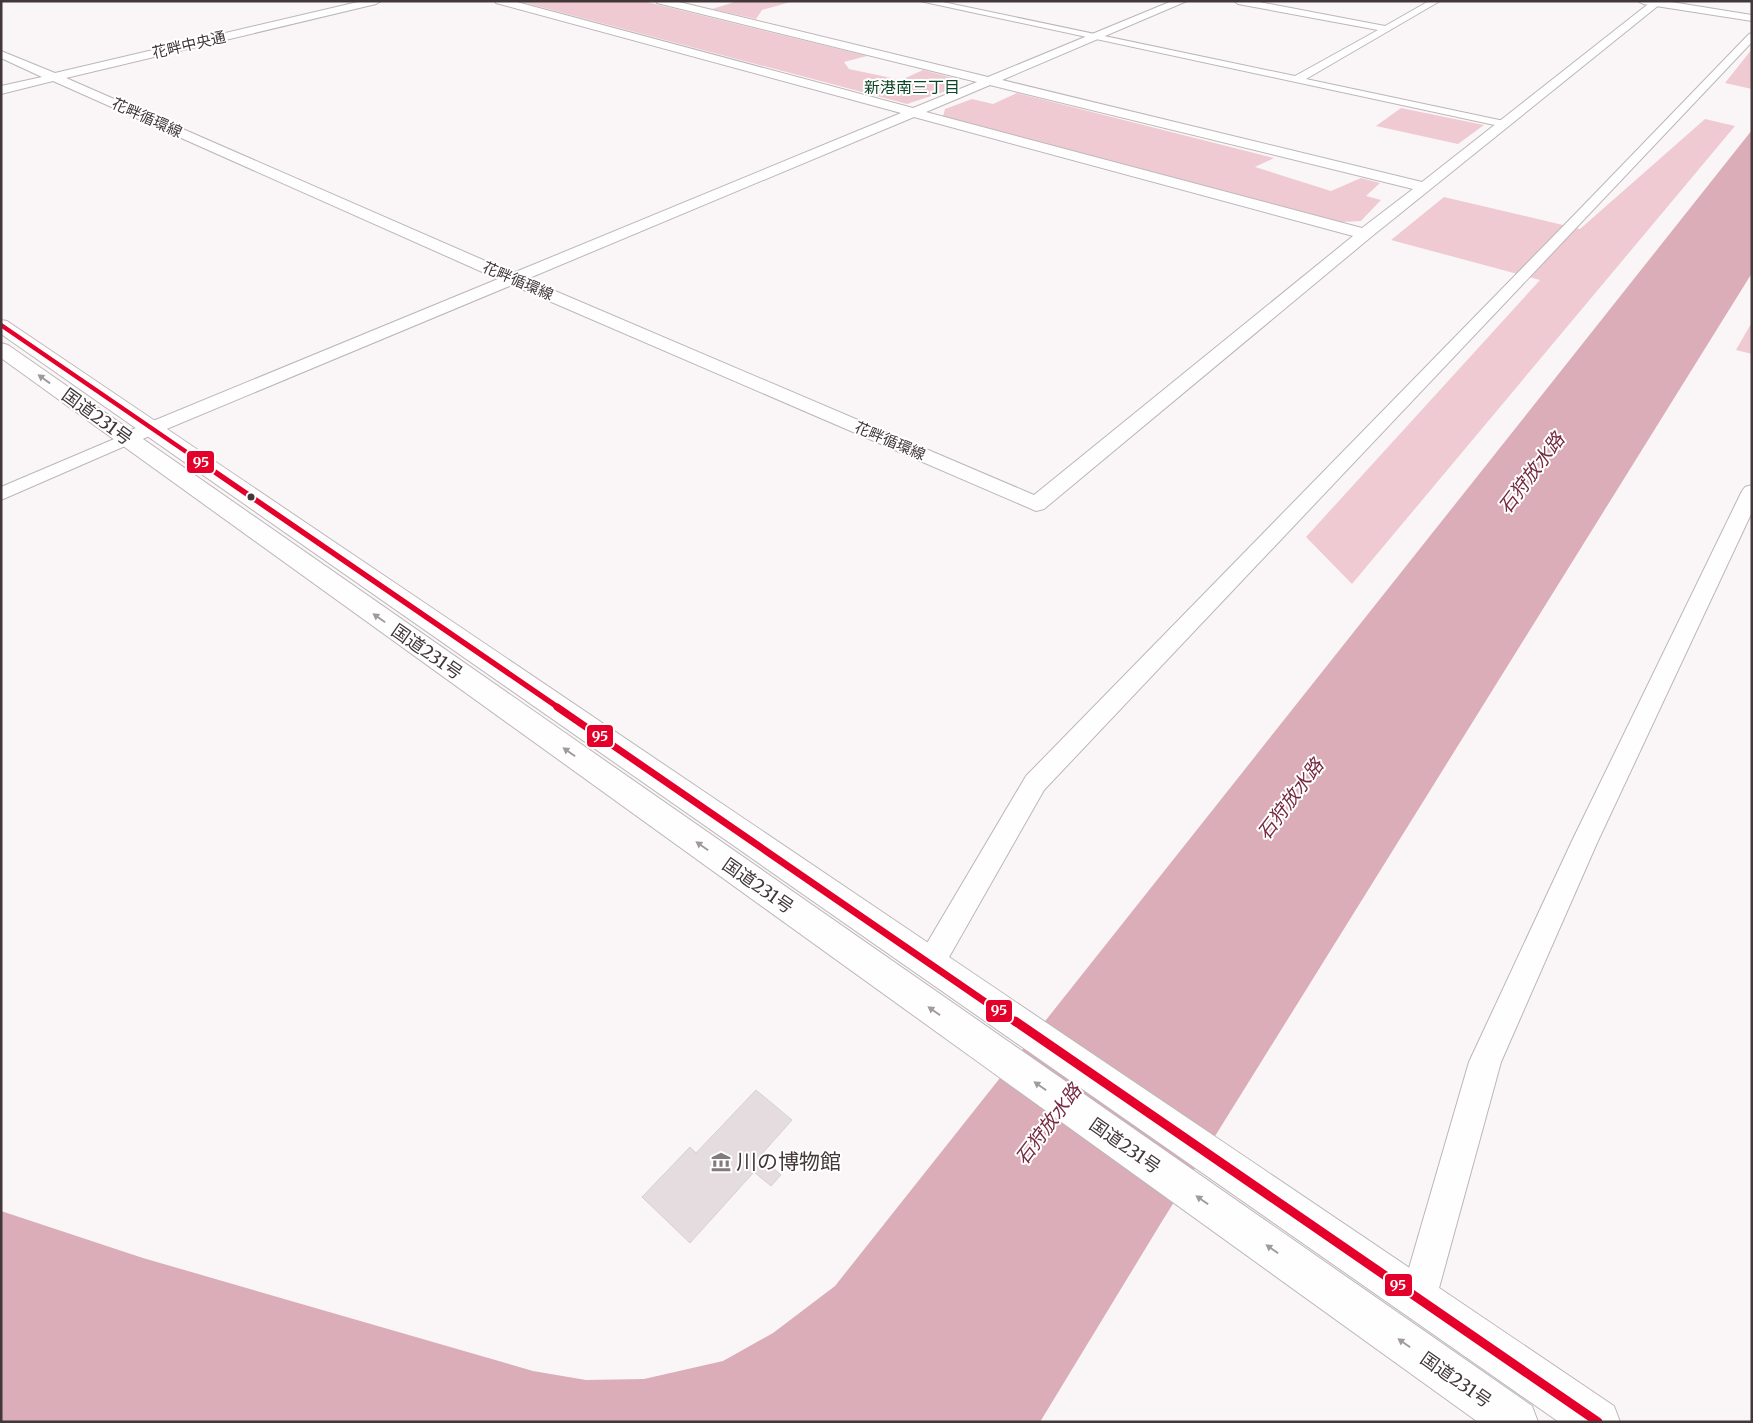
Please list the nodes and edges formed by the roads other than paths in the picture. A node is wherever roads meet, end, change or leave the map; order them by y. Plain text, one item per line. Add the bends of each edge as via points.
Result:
1 (358, 1) edge
2 (376, 1) edge
3 (500, 1) edge
4 (661, 1) edge
5 (924, 1) edge
6 (1182, 1) edge
7 (1238, 1) edge
8 (1436, 1) edge
9 (1658, 2) edge
10 (1752, 13) edge
11 (1752, 18) edge
12 (1387, 29) junction
13 (1752, 36) edge
14 (1094, 38) junction
15 (1, 54) edge
16 (50, 76) junction
17 (1296, 80) junction
18 (989, 81) junction
19 (1, 85) edge
20 (1, 90) edge
21 (913, 112) junction
22 (1504, 124) junction
23 (1425, 187) junction
24 (1365, 234) junction
25 (513, 279) junction
26 (1, 325) edge
27 (1, 348) edge
28 (138, 434) junction
29 (1752, 491) edge
30 (1, 494) edge
31 (930, 964) junction
32 (1418, 1299) junction
33 (1516, 1422) edge
34 (1598, 1422) edge

1 - 16 main road, 花畔中央通
2 - 16 main road, 花畔中央通
3 - 21 main road
4 - 18 main road
5 - 14 street
6 - 14 main road
7 - 12 street
8 - 12 street
9 - 10 main road
9 - 11 main road
9 - 22 main road
12 - 17 street
13 - 31 street via 1035,784
14 - 17 street
14 - 18 main road
15 - 16 main road, 花畔循環線
16 - 19 main road, 花畔中央通
16 - 20 main road, 花畔中央通
16 - 25 main road, 花畔循環線
17 - 22 street
18 - 21 main road
18 - 23 main road
21 - 24 main road
21 - 25 main road
22 - 23 main road
23 - 24 main road
24 - 25 main road, 花畔循環線 via 1036,504
25 - 28 main road
26 - 28 main road, 国道231号
28 -> 27 main road, 国道231号
28 - 30 street
28 - 31 main road, 国道231号
33 -> 28 main road, 国道231号 via 974,1039
29 - 32 street via 1584,843 1485,1062
31 - 32 main road, 国道231号
32 - 34 main road, 国道231号

